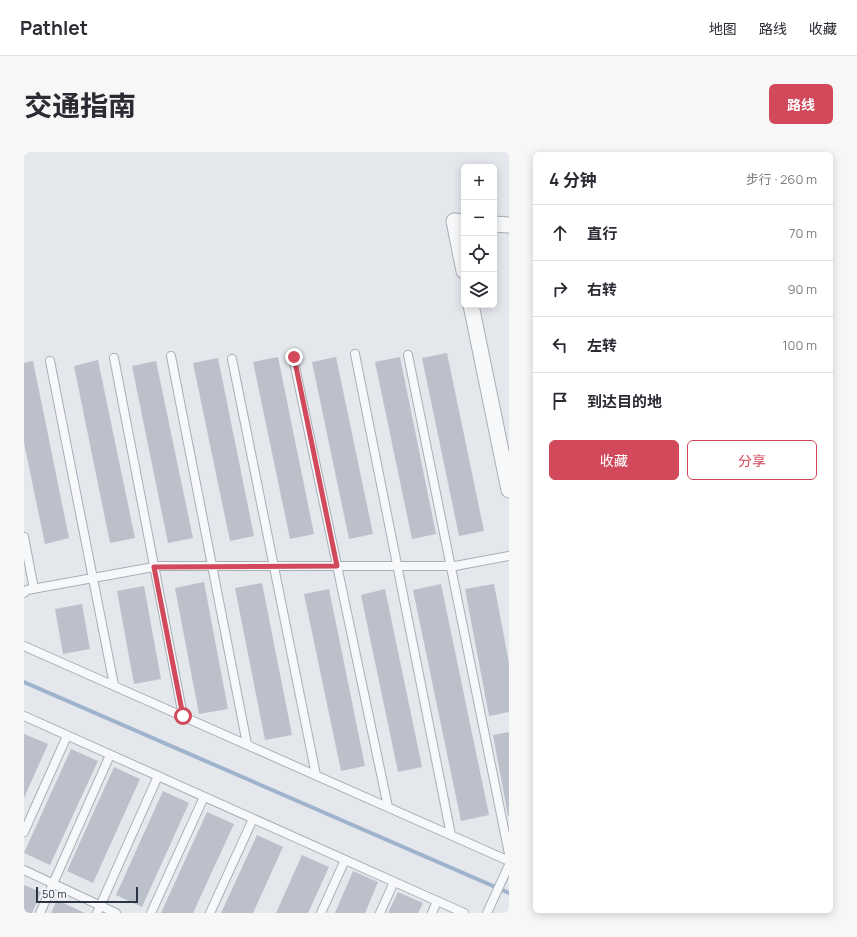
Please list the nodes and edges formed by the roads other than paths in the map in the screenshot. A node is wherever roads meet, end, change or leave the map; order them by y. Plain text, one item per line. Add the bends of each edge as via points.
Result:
1 (461, 222) edge
2 (497, 224) edge
3 (509, 225) edge
4 (461, 256) edge
5 (472, 308) edge
6 (355, 354) dead end
7 (408, 354) dead end
8 (171, 356) dead end
9 (294, 357) dead end
10 (114, 358) dead end
11 (232, 359) dead end
12 (50, 361) dead end
13 (509, 490) edge
14 (24, 537) edge
15 (509, 556) edge
16 (212, 566) junction
17 (274, 566) junction
18 (337, 566) junction
19 (398, 566) junction
20 (451, 566) junction
21 (154, 567) junction
22 (93, 578) junction
23 (34, 588) junction
24 (24, 593) edge
25 (24, 646) edge
26 (114, 685) junction
27 (24, 716) edge
28 (183, 716) junction
29 (67, 736) junction
30 (247, 744) junction
31 (110, 755) junction
32 (316, 775) junction
33 (158, 776) junction
34 (204, 797) junction
35 (388, 807) junction
36 (253, 819) junction
37 (24, 832) edge
38 (451, 835) junction
39 (509, 854) edge
40 (345, 860) junction
41 (509, 861) edge
42 (508, 867) edge
43 (24, 870) edge
44 (394, 882) junction
45 (53, 884) junction
46 (434, 900) junction
47 (99, 909) edge
48 (40, 913) edge
49 (116, 913) edge
50 (151, 913) edge
51 (210, 913) edge
52 (321, 913) edge
53 (380, 913) edge
54 (432, 913) edge
55 (464, 913) edge
56 (487, 913) edge

1 - 4 street via 454,221
2 - 3 street
5 - 13 street
6 - 19 lane
7 - 20 lane
8 - 16 lane
9 - 18 lane
10 - 21 lane
11 - 17 lane
12 - 22 lane
14 - 23 lane
15 - 20 lane
16 - 17 lane
16 - 21 lane
16 - 30 lane
17 - 18 lane
17 - 32 lane
18 - 19 lane
18 - 35 lane
19 - 20 lane
19 - 38 lane
20 - 39 lane
21 - 22 lane
21 - 28 lane
22 - 23 lane
22 - 26 lane
23 - 24 lane
25 - 26 lane
26 - 28 lane
27 - 29 lane
28 - 30 lane
29 - 31 lane
29 - 37 lane
30 - 32 lane
31 - 33 lane
31 - 45 lane
32 - 35 lane
33 - 34 lane
33 - 47 lane
34 - 36 lane
34 - 50 lane
35 - 38 lane
36 - 40 lane
36 - 51 lane
38 - 41 lane
40 - 44 lane
40 - 52 lane
42 - 56 lane
43 - 45 lane
44 - 46 lane
44 - 53 lane
45 - 47 lane
45 - 48 lane
46 - 54 lane via 437,901
46 - 55 lane
47 - 49 lane

